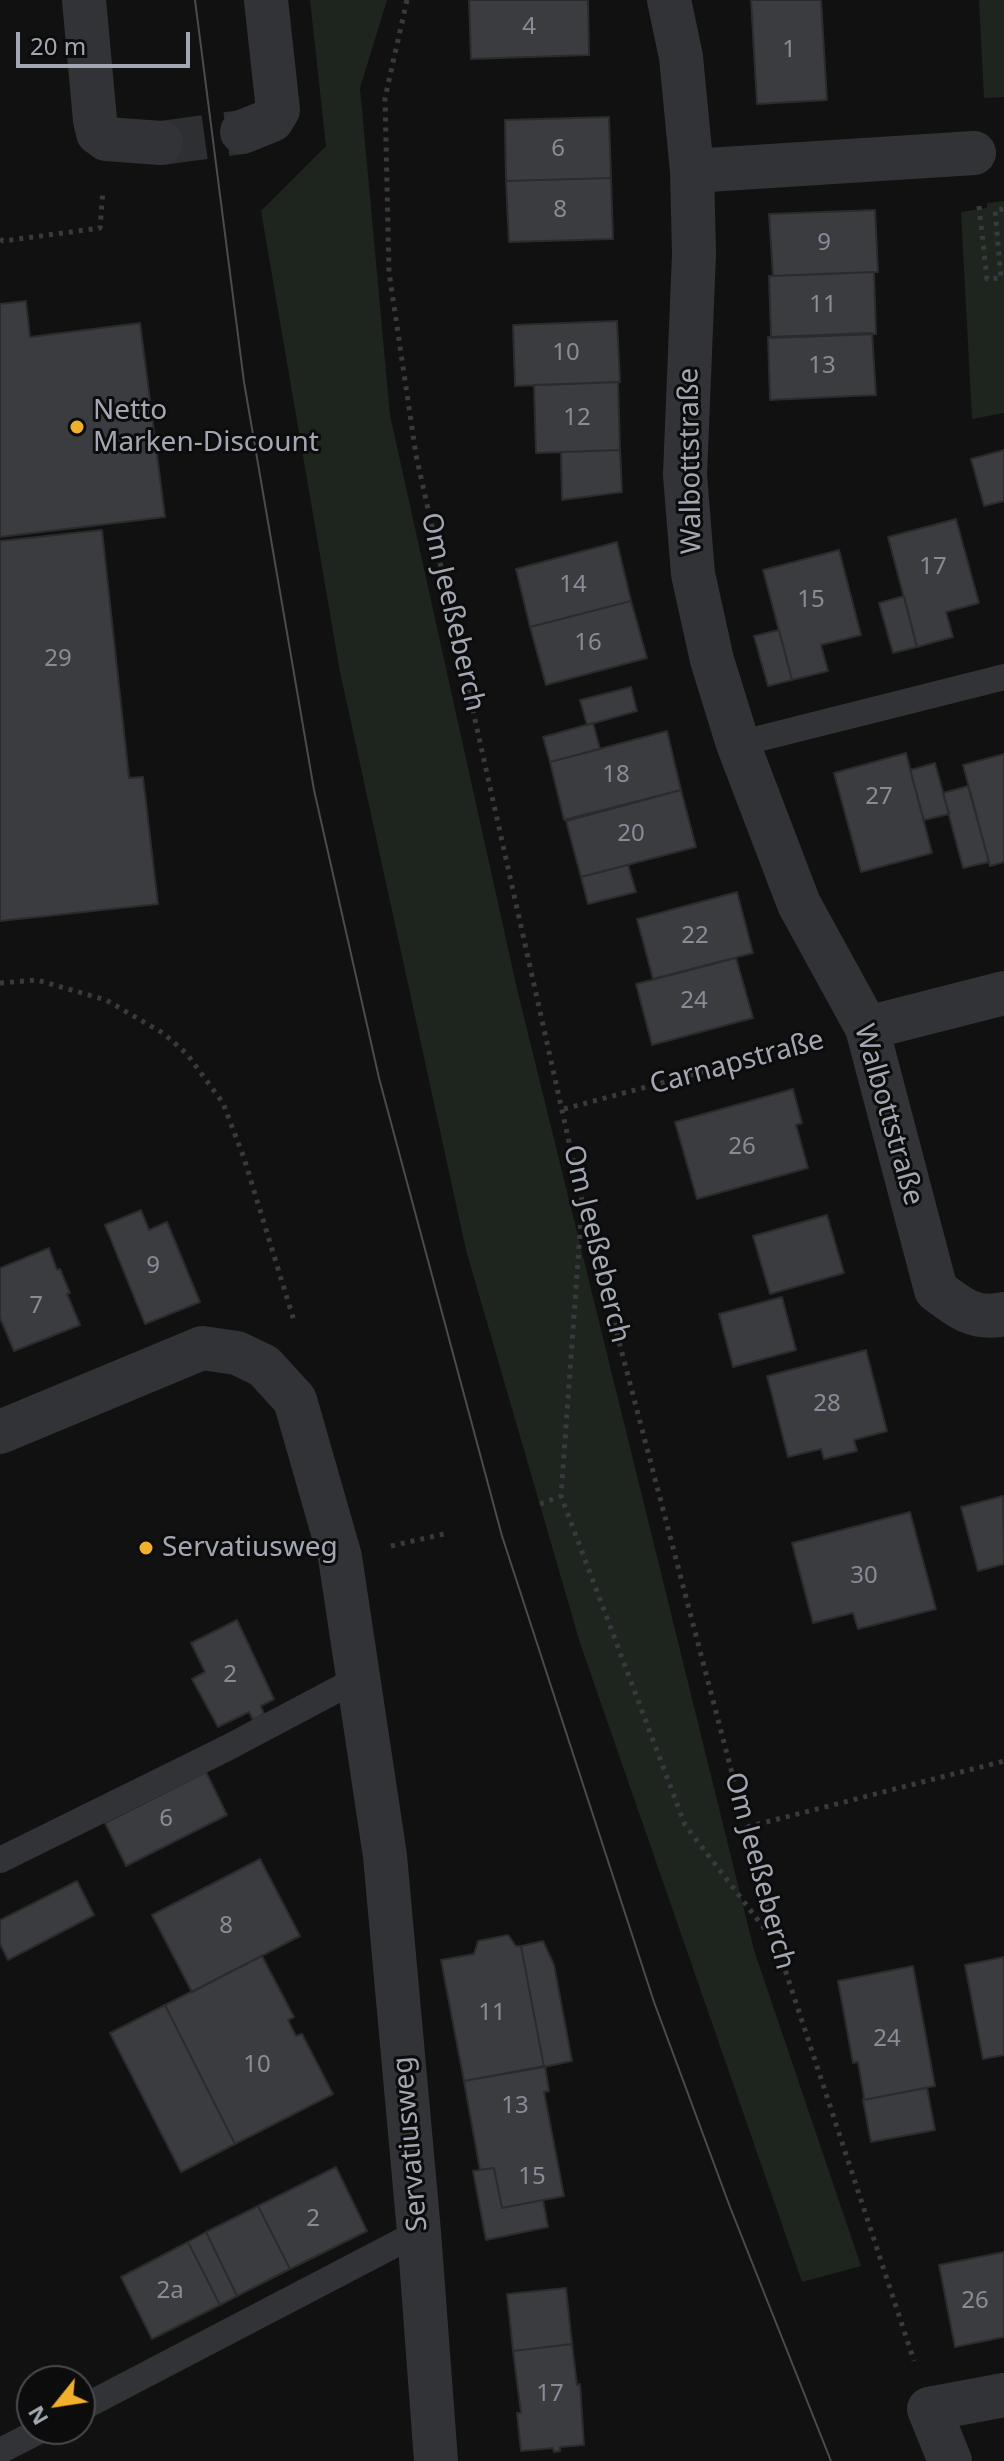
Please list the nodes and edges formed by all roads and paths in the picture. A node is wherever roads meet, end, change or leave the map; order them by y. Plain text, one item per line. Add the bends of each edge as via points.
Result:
1 (84, 0) edge
2 (266, 0) edge
3 (407, 0) edge
4 (669, 0) edge
5 (242, 132) tunnel mouth
6 (161, 143) tunnel mouth
7 (974, 153) dead end
8 (692, 171) junction
9 (980, 209) dead end
10 (1004, 209) edge
11 (91, 230) dead end
12 (0, 239) edge
13 (1004, 677) edge
14 (738, 744) junction
15 (0, 983) edge
16 (1004, 993) edge
17 (867, 1028) junction
18 (564, 1109) junction
19 (582, 1200) junction
20 (1004, 1314) edge
21 (295, 1325) dead end
22 (0, 1432) edge
23 (561, 1496) junction
24 (540, 1504) dead end
25 (359, 1678) junction
26 (1004, 1761) edge
27 (747, 1827) junction
28 (0, 1860) edge
29 (777, 1945) junction
30 (419, 2232) junction
31 (1004, 2395) edge
32 (96, 2401) edge
33 (929, 2409) junction
34 (436, 2461) edge
35 (950, 2461) edge

1 - 6 street via 98,133 106,139
2 - 5 street via 278,110 272,120
3 - 18 path, Om Jeeßeberch via 385,98 389,272 416,455
4 - 8 street, Walbottstraße via 681,57
7 - 8 street
8 - 14 street, Walbottstraße via 685,475 689,530 712,660
9 - 10 path via 987,279 1001,278 995,210
11 - 12 path
13 - 14 lane
14 - 17 street, Walbottstraße via 799,904
15 - 21 path via 37,980 106,1000 163,1033 187,1054 223,1103
16 - 17 street
17 - 18 path, Carnapstraße
17 - 20 street, Walbottstraße via 936,1290 963,1311
18 - 19 path, Om Jeeßeberch
19 - 23 path
19 - 27 path, Om Jeeßeberch
22 - 25 street, Servatiusweg via 202,1348 237,1353 264,1366 295,1400 300,1414 333,1526
23 - 24 path
23 - 29 path via 685,1825
25 - 28 lane
25 - 30 street, Servatiusweg via 385,1856
26 - 27 path
27 - 29 path, Om Jeeßeberch
29 - 33 path, Om Jeeßeberch
30 - 32 lane
30 - 34 street, Servatiusweg
31 - 33 street
33 - 35 street

